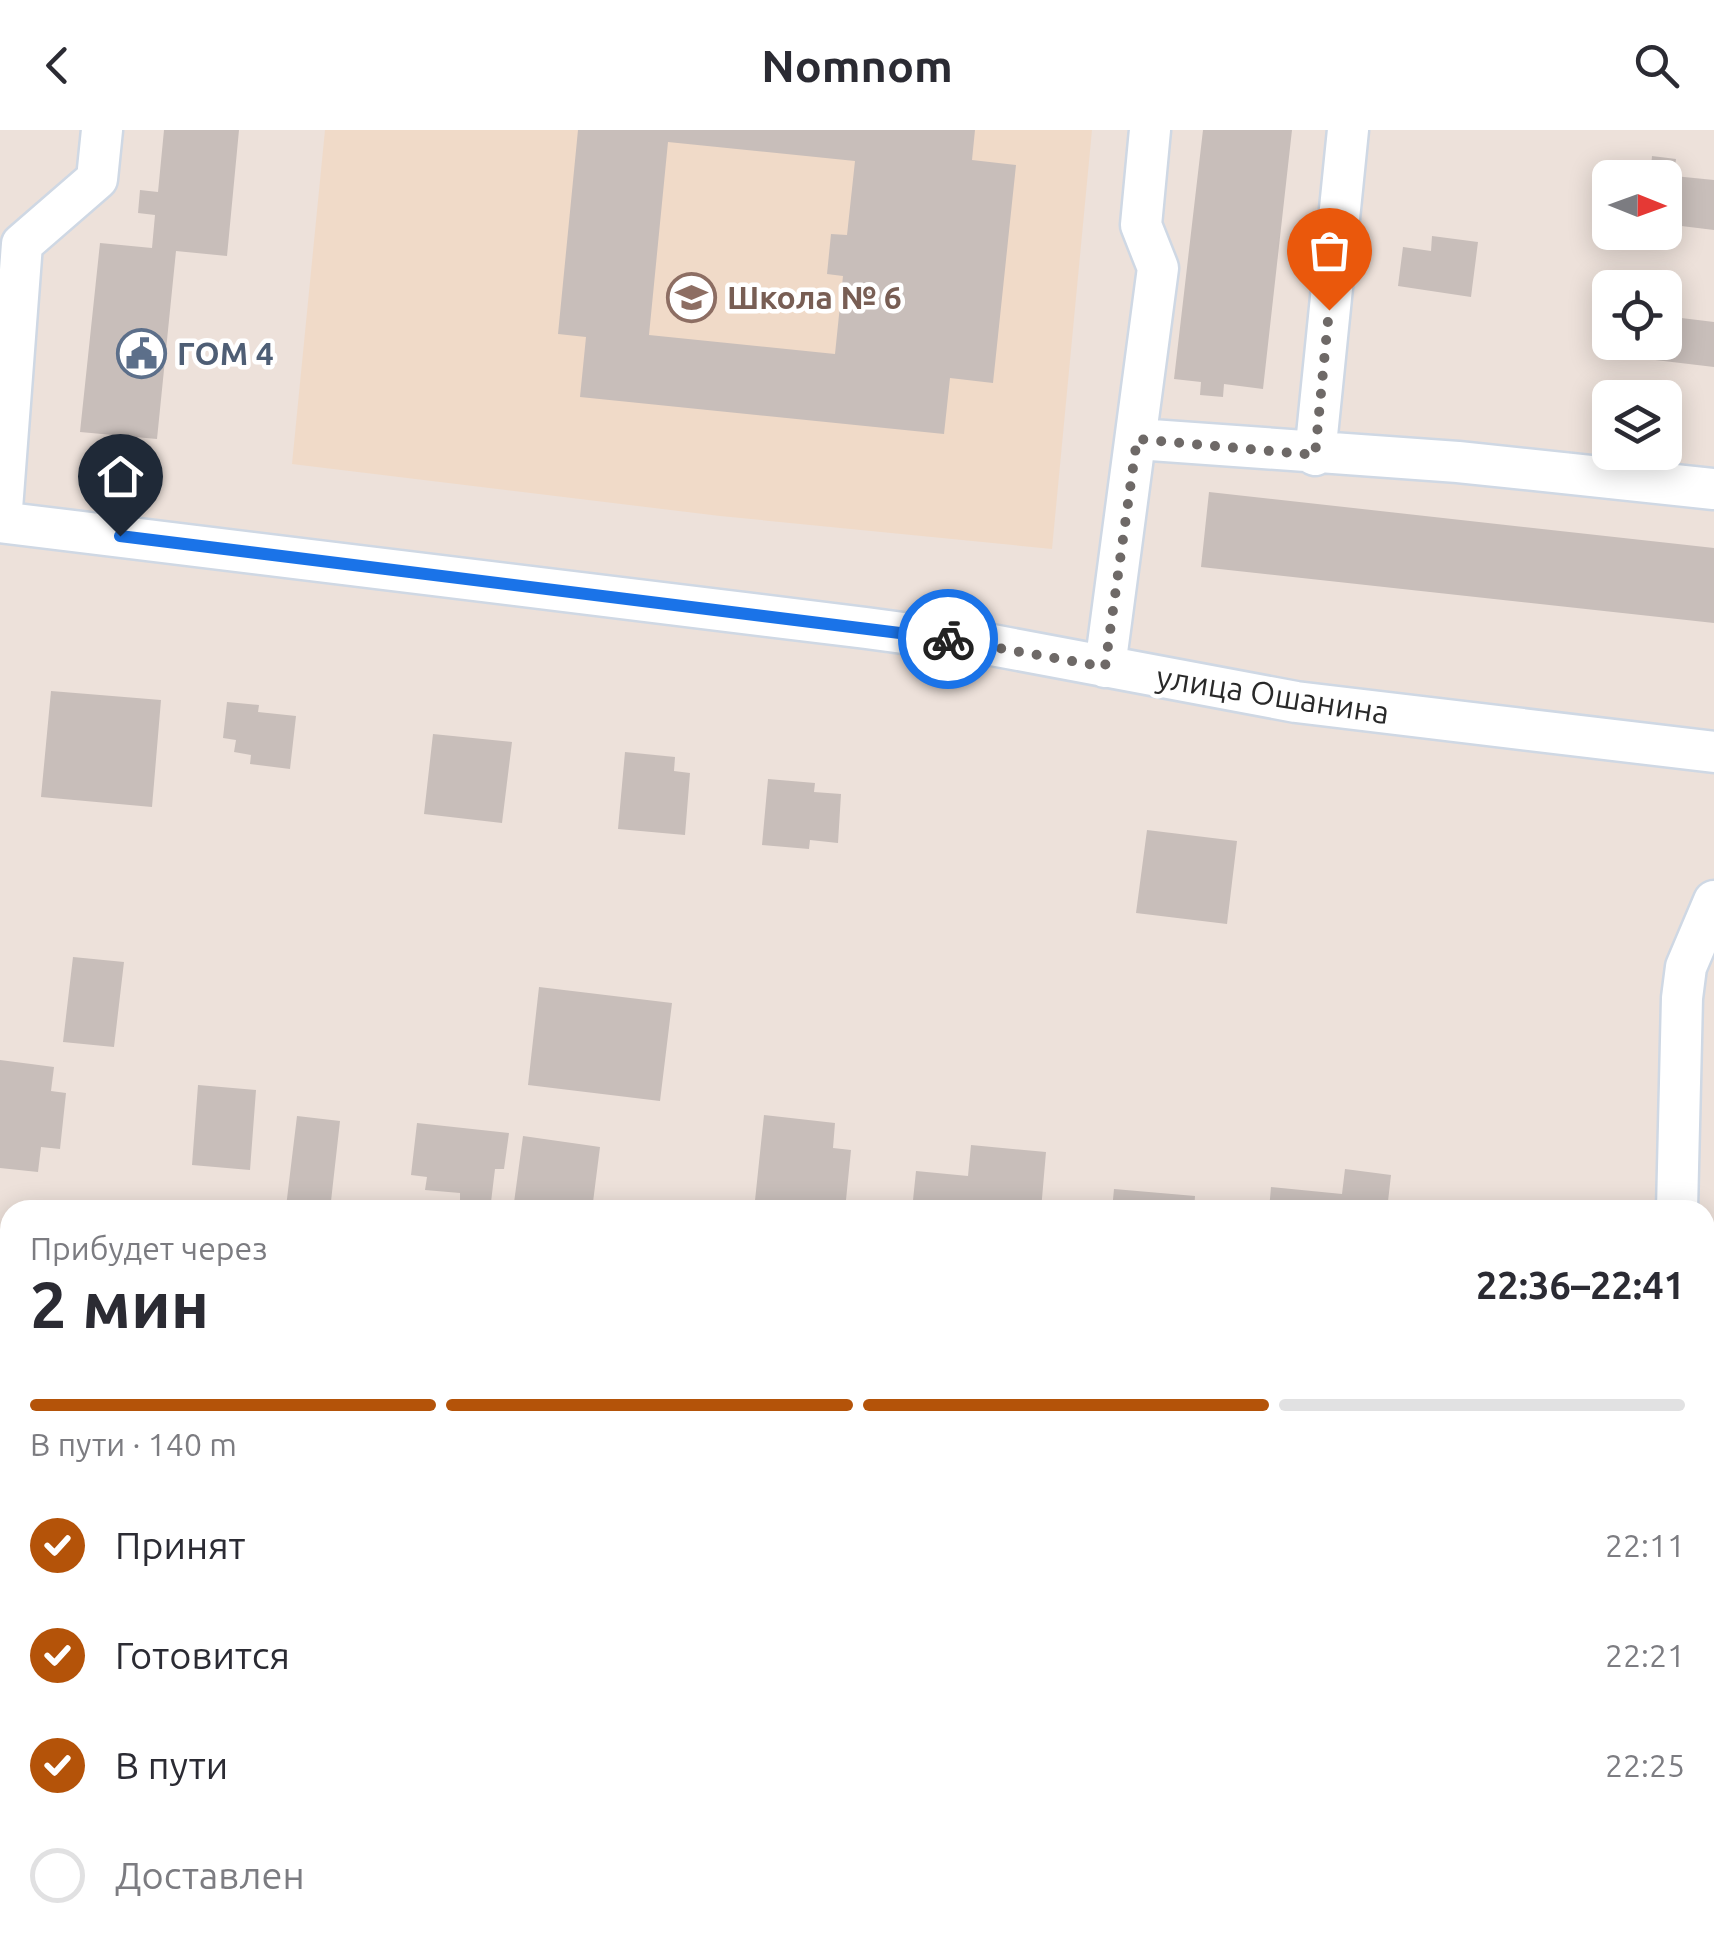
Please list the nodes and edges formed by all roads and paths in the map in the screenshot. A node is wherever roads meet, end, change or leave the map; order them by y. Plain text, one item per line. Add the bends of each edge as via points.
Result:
1 (102, 130) edge
2 (1150, 130) edge
3 (1348, 130) edge
4 (1137, 439) junction
5 (1315, 455) junction
6 (1714, 489) edge
7 (1, 522) edge
8 (1105, 667) junction
9 (1714, 752) edge
10 (1714, 901) edge
11 (1677, 1200) edge

1 - 7 street via 97,179 22,244
2 - 4 street via 1141,224 1158,268
3 - 5 street
4 - 5 street
4 - 8 street
5 - 6 street via 1458,462
7 - 8 street, улица Ошанина via 866,628
8 - 9 street, улица Ошанина via 1296,702
10 - 11 street via 1686,967 1682,998

